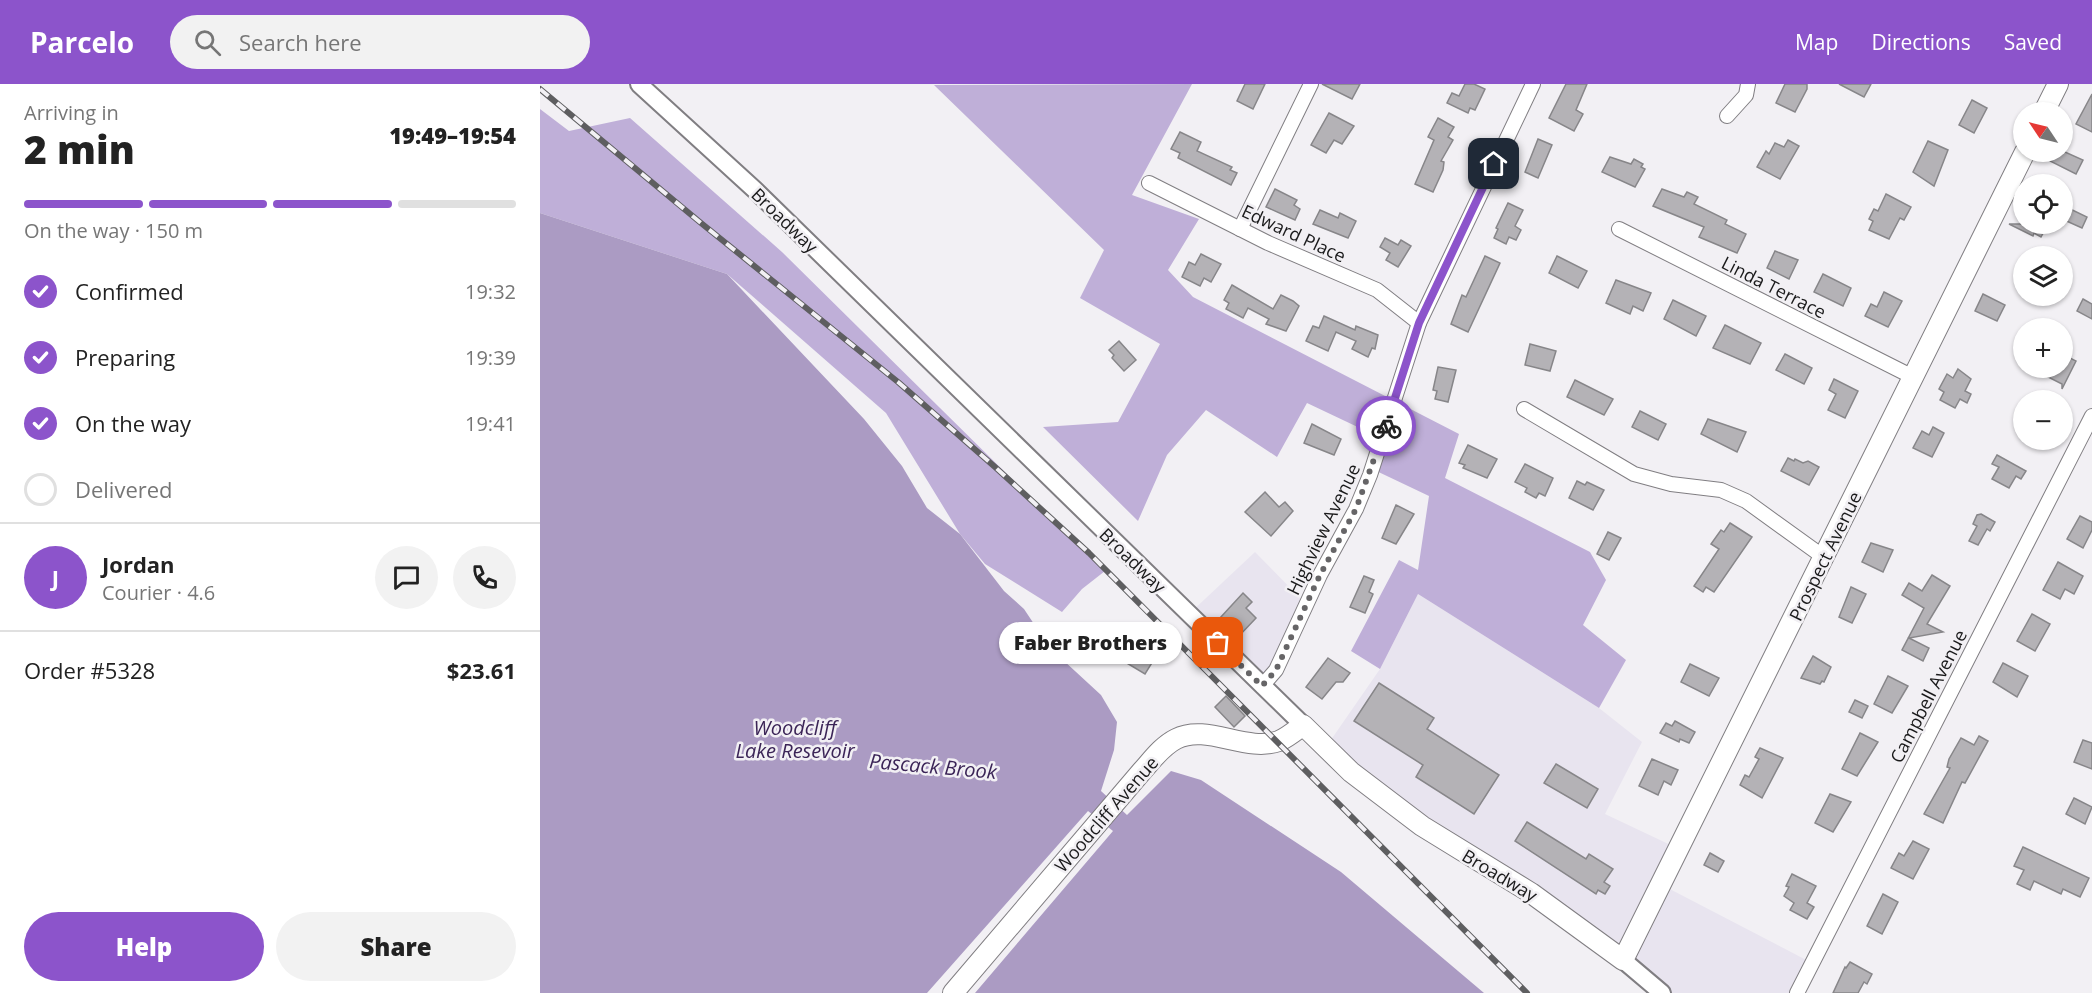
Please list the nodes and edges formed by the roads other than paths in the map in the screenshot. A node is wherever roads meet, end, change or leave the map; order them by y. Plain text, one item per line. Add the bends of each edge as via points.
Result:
1 (639, 84) edge
2 (1311, 84) edge
3 (1533, 84) edge
4 (1748, 84) edge
5 (2058, 84) edge
6 (2049, 102) edge
7 (1727, 116) dead end
8 (2020, 162) edge
9 (1149, 183) dead end
10 (1240, 229) junction
11 (1618, 229) dead end
12 (1419, 323) junction
13 (1913, 377) junction
14 (1524, 409) dead end
15 (2092, 416) edge
16 (1825, 558) junction
17 (1262, 686) junction
18 (1303, 725) junction
19 (1623, 960) junction
20 (953, 993) edge
21 (1662, 993) edge
22 (1797, 993) edge

1 - 17 street, Broadway via 755,190
2 - 10 street
3 - 12 street, Highview Avenue
4 - 7 street via 1746,94
5 - 6 main road
8 - 13 main road, Prospect Avenue
9 - 10 street, Edward Place
10 - 12 street, Edward Place via 1377,290
11 - 13 street, Linda Terrace
12 - 17 street, Highview Avenue via 1356,509 1276,670
13 - 16 main road, Prospect Avenue
14 - 16 street via 1634,474 1671,484 1721,490 1746,501
15 - 22 street, Campbell Avenue
16 - 19 main road, Prospect Avenue
17 - 18 street, Broadway
18 - 19 main road, Broadway via 1351,772 1422,826 1530,893
18 - 20 main road, Woodcliff Avenue via 1278,741 1265,743 1193,735 1176,739 1114,803
19 - 21 street, Broadway

